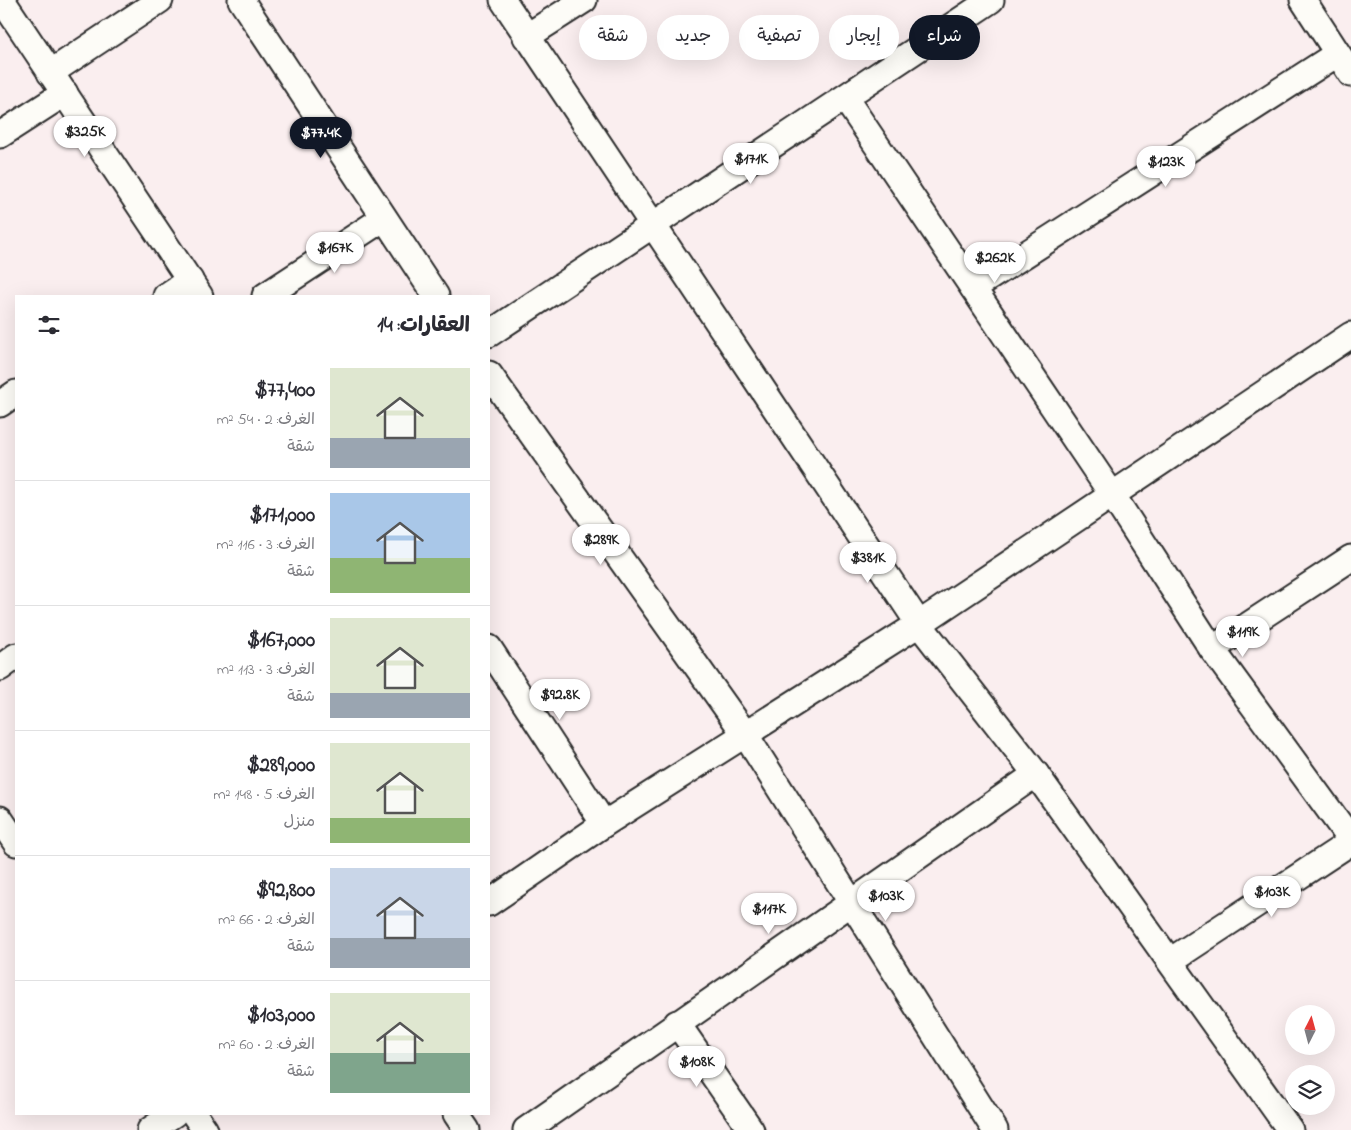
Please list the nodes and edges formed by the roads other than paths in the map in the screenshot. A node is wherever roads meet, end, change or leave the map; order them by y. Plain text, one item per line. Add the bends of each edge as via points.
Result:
1 (2, 0) edge
2 (160, 0) edge
3 (240, 0) edge
4 (503, 0) edge
5 (584, 0) edge
6 (991, 0) edge
7 (1303, 0) edge
8 (526, 37) junction
9 (1337, 54) junction
10 (50, 72) junction
11 (1351, 74) edge
12 (65, 93) junction
13 (845, 98) junction
14 (0, 135) edge
15 (384, 218) junction
16 (654, 226) junction
17 (195, 288) edge
18 (974, 288) junction
19 (170, 295) edge
20 (267, 295) edge
21 (435, 295) edge
22 (490, 333) edge
23 (1351, 335) edge
24 (490, 375) edge
25 (15, 394) edge
26 (0, 404) edge
27 (1111, 494) junction
28 (1351, 558) edge
29 (919, 624) junction
30 (1212, 649) junction
31 (490, 650) edge
32 (15, 657) edge
33 (0, 668) edge
34 (745, 734) junction
35 (1036, 774) junction
36 (0, 819) edge
37 (604, 824) junction
38 (1351, 841) edge
39 (15, 842) edge
40 (490, 902) edge
41 (850, 902) junction
42 (1170, 961) junction
43 (677, 1023) junction
44 (172, 1115) edge
45 (195, 1115) edge
46 (457, 1115) edge
47 (150, 1130) edge
48 (205, 1130) edge
49 (467, 1130) edge
50 (526, 1130) edge
51 (751, 1130) edge
52 (995, 1130) edge
53 (1290, 1130) edge

1 - 10 street
2 - 10 street
3 - 15 street
4 - 8 street
5 - 8 street
6 - 13 street
7 - 9 street
8 - 16 street
9 - 11 street
9 - 18 street
10 - 12 street
12 - 14 street
12 - 17 street
13 - 16 street
13 - 18 street
15 - 20 street
15 - 21 street
16 - 22 street
16 - 29 street
17 - 19 street
18 - 27 street
23 - 27 street
24 - 34 street
25 - 26 street
27 - 29 street
27 - 30 street
28 - 30 street
29 - 34 street
29 - 35 street
30 - 38 street
31 - 37 street
32 - 33 street
34 - 37 street
34 - 41 street
35 - 41 street
35 - 42 street
36 - 39 street
37 - 40 street
38 - 42 street
41 - 43 street
41 - 52 street
42 - 53 street
43 - 50 street
43 - 51 street
44 - 47 street
45 - 48 street
46 - 49 street

